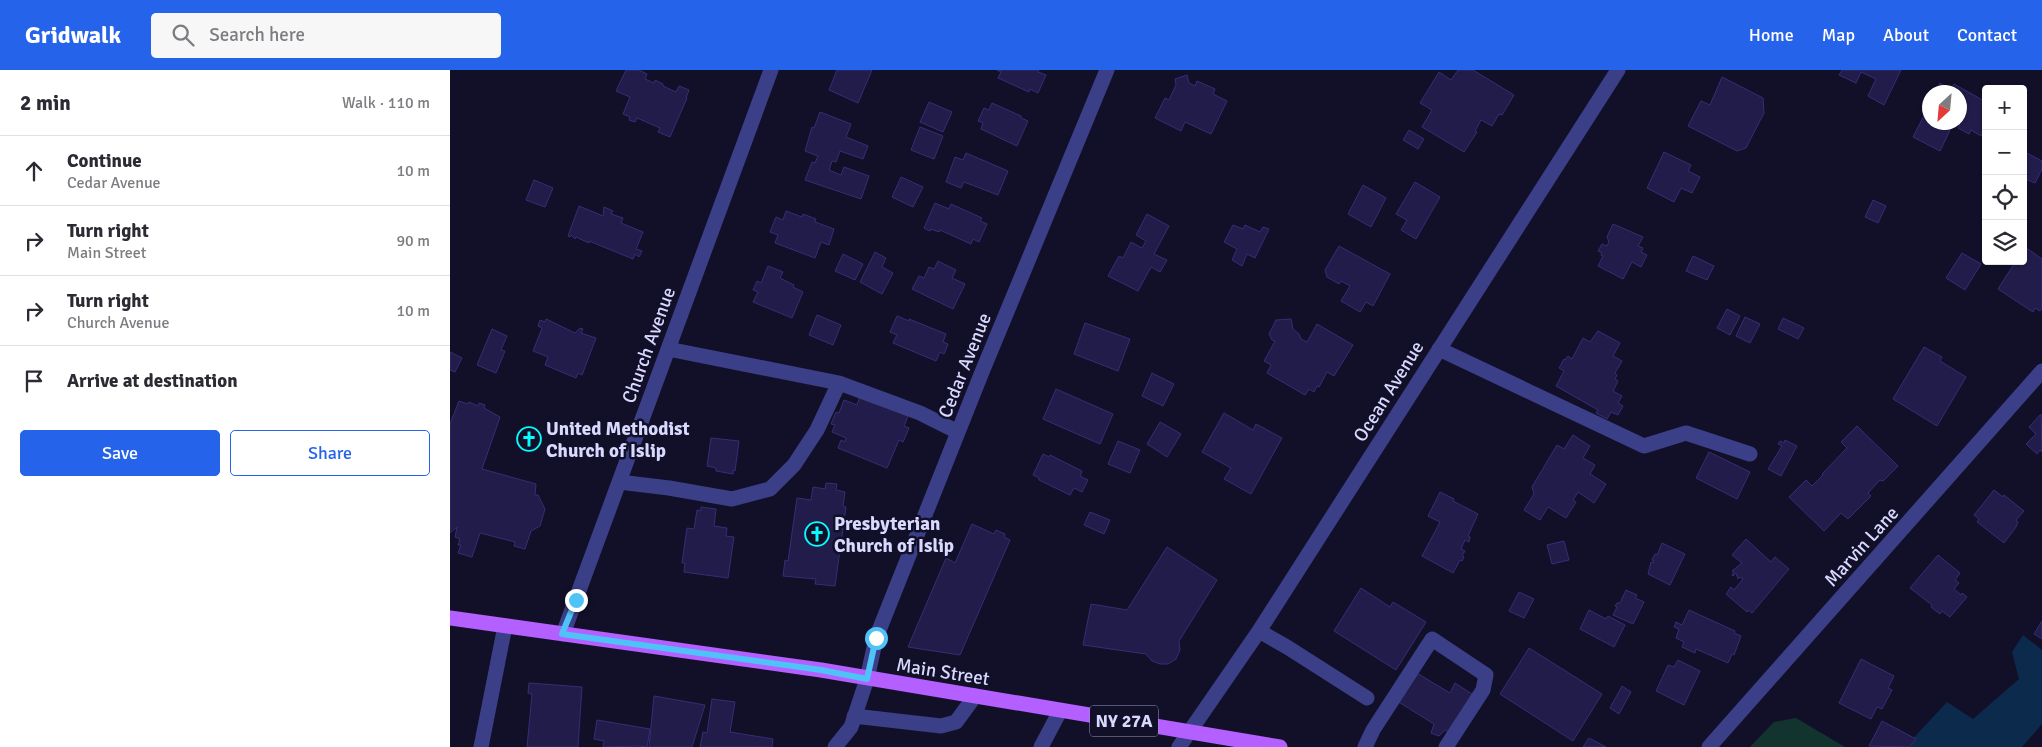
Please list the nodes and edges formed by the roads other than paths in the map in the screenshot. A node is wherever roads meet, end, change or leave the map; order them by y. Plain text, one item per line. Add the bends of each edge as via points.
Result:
1 (771, 70) edge
2 (1107, 70) edge
3 (1618, 70) edge
4 (1439, 348) junction
5 (668, 349) junction
6 (2042, 371) edge
7 (838, 383) junction
8 (958, 432) junction
9 (1750, 454) dead end
10 (619, 482) junction
11 (450, 618) edge
12 (505, 626) junction
13 (1260, 632) junction
14 (562, 634) junction
15 (867, 679) junction
16 (975, 696) junction
17 (1367, 698) dead end
18 (1060, 711) junction
19 (854, 716) junction
20 (1188, 732) junction
21 (481, 747) edge
22 (836, 747) edge
23 (1041, 747) edge
24 (1178, 747) edge
25 (1280, 747) edge
26 (1365, 747) edge
27 (1446, 747) edge
28 (1709, 747) edge

1 - 5 street, Church Avenue
2 - 8 street, Cedar Avenue
3 - 4 street, Ocean Avenue
4 - 9 street via 1644,446 1686,433
4 - 13 street, Ocean Avenue
5 - 7 street
5 - 10 street, Church Avenue
6 - 28 street, Marvin Lane
7 - 8 street via 920,413
7 - 10 street via 817,430 794,465 770,489 732,499
8 - 15 street, Cedar Avenue via 876,638
10 - 14 street, Church Avenue
11 - 12 main road, Main Street / NY 27A
12 - 14 main road, Main Street / NY 27A
12 - 21 street
13 - 17 street
13 - 20 street, Ocean Avenue
14 - 15 main road, Main Street / NY 27A
15 - 16 main road, Main Street / NY 27A
15 - 19 street, Cedar Avenue
16 - 18 main road, Main Street / NY 27A
16 - 19 street via 956,722 941,726
18 - 20 main road, Main Street / NY 27A
18 - 23 street
19 - 22 street, Cedar Avenue via 851,727
20 - 24 street, Ocean Avenue
20 - 25 main road, Main Street / NY 27A
26 - 27 street via 1432,639 1486,675 1483,690

